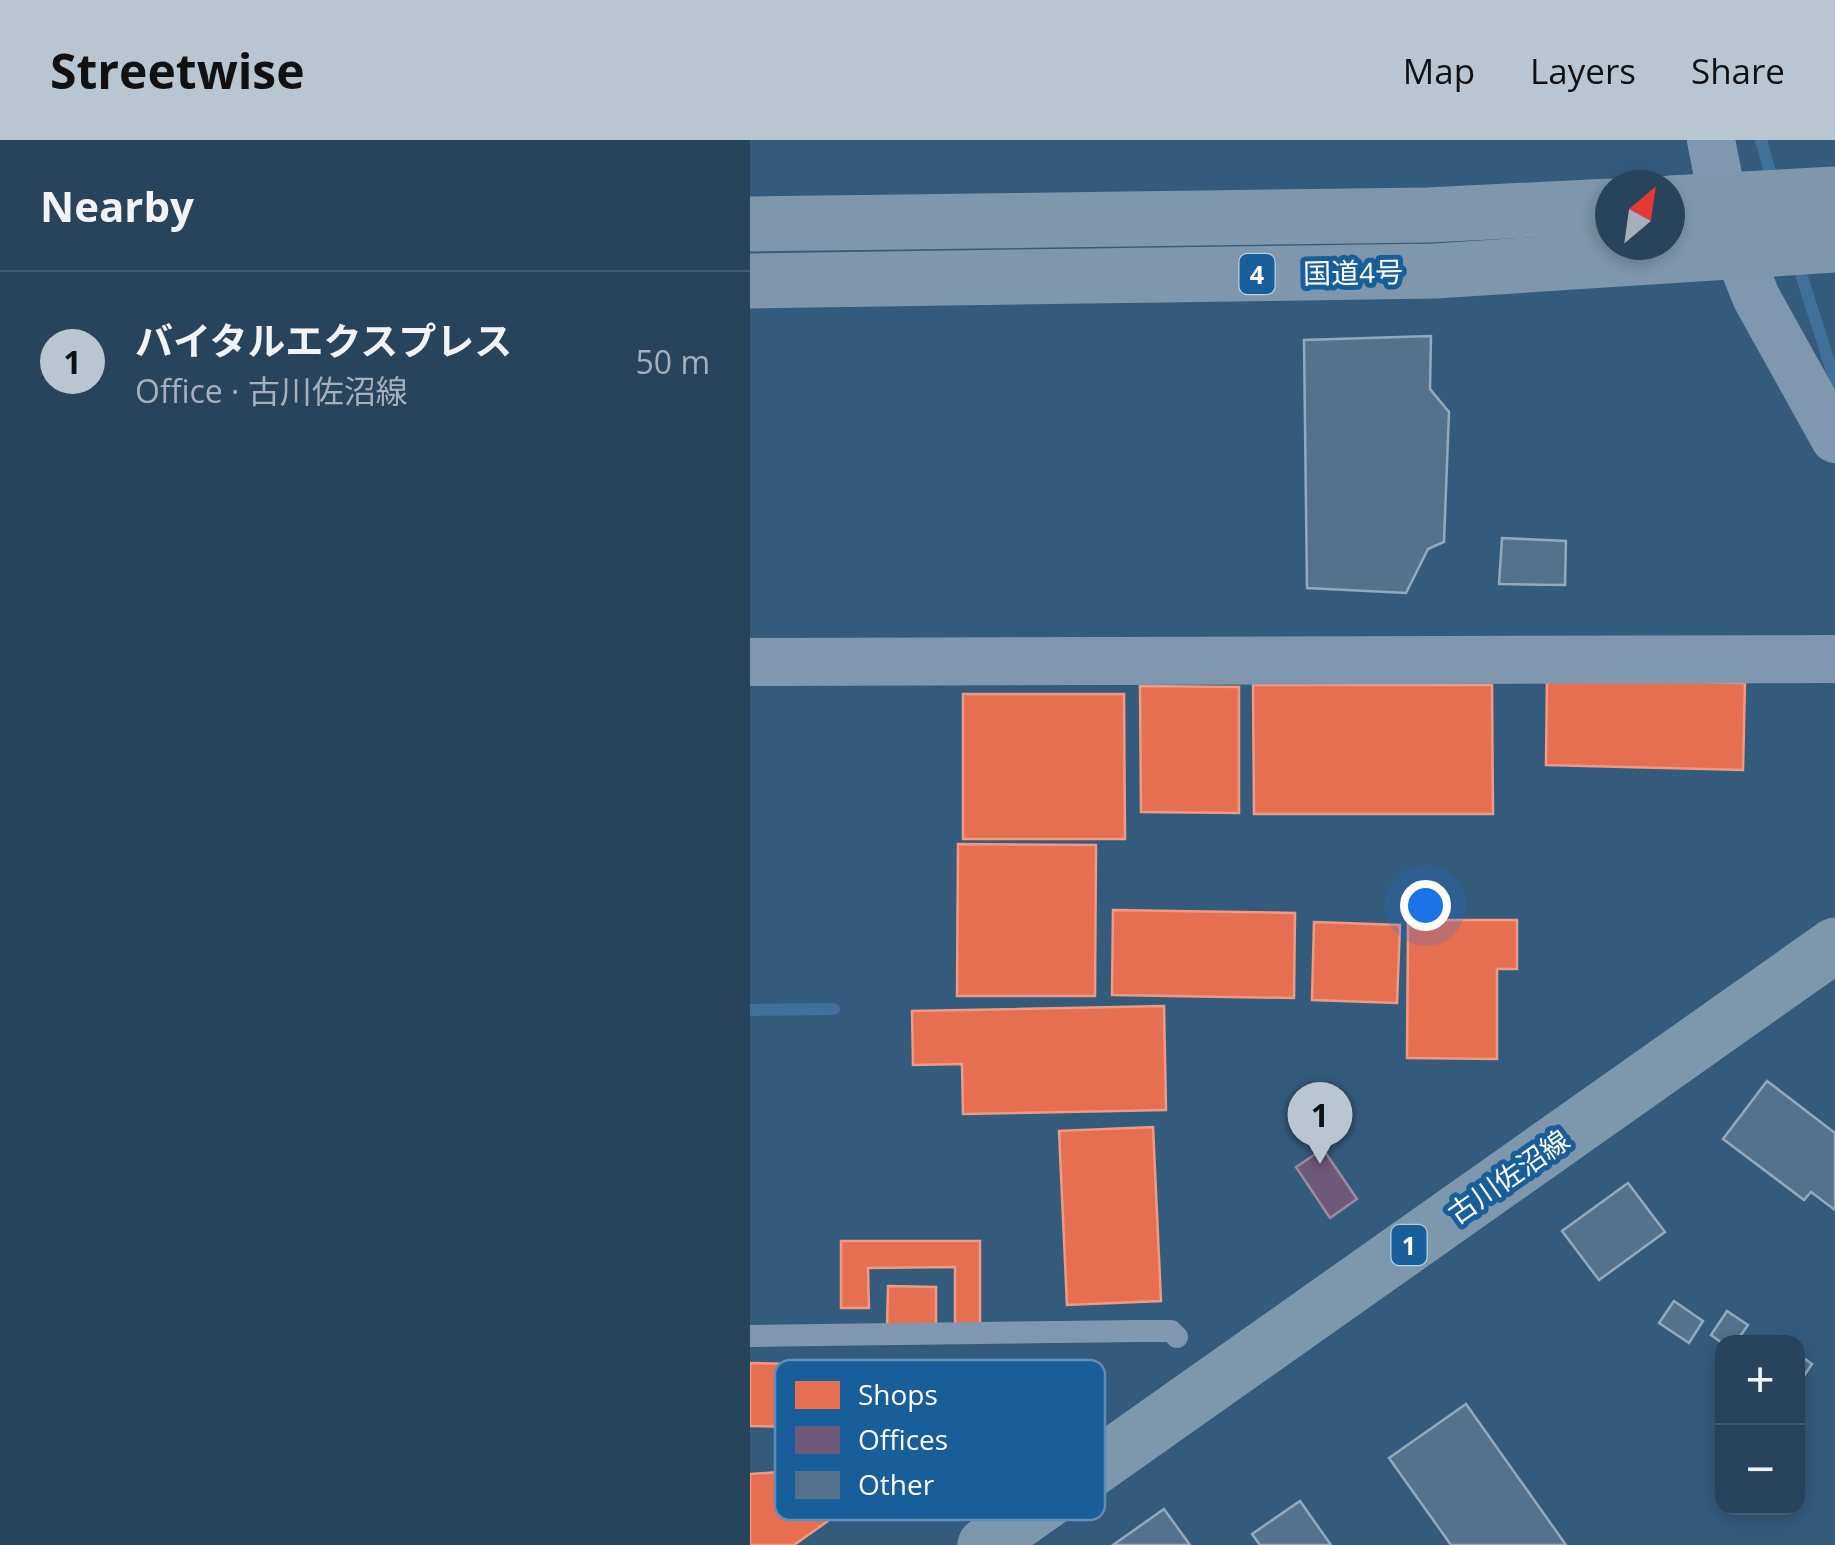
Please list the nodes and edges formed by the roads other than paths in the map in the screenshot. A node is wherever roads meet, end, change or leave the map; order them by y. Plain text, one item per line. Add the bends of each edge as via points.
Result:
1 (1712, 140) edge
2 (1595, 207) edge
3 (1825, 221) edge
4 (1729, 222) edge
5 (750, 224) edge
6 (750, 281) edge
7 (1835, 439) edge
8 (1835, 659) edge
9 (750, 662) edge
10 (1835, 946) edge
11 (750, 1336) edge
12 (1177, 1338) dead end
13 (1105, 1460) edge
14 (1020, 1520) edge
15 (985, 1545) edge

1 - 4 street
2 - 5 highway, 国道4号 / 4
3 - 4 highway, 国道4号 / 4
4 - 6 highway, 国道4号 / 4 via 1436,271
4 - 7 street via 1756,297
8 - 9 street
10 - 13 main road, 古川佐沼線 / 1
11 - 12 lane via 1171,1331
14 - 15 main road, 古川佐沼線 / 1

